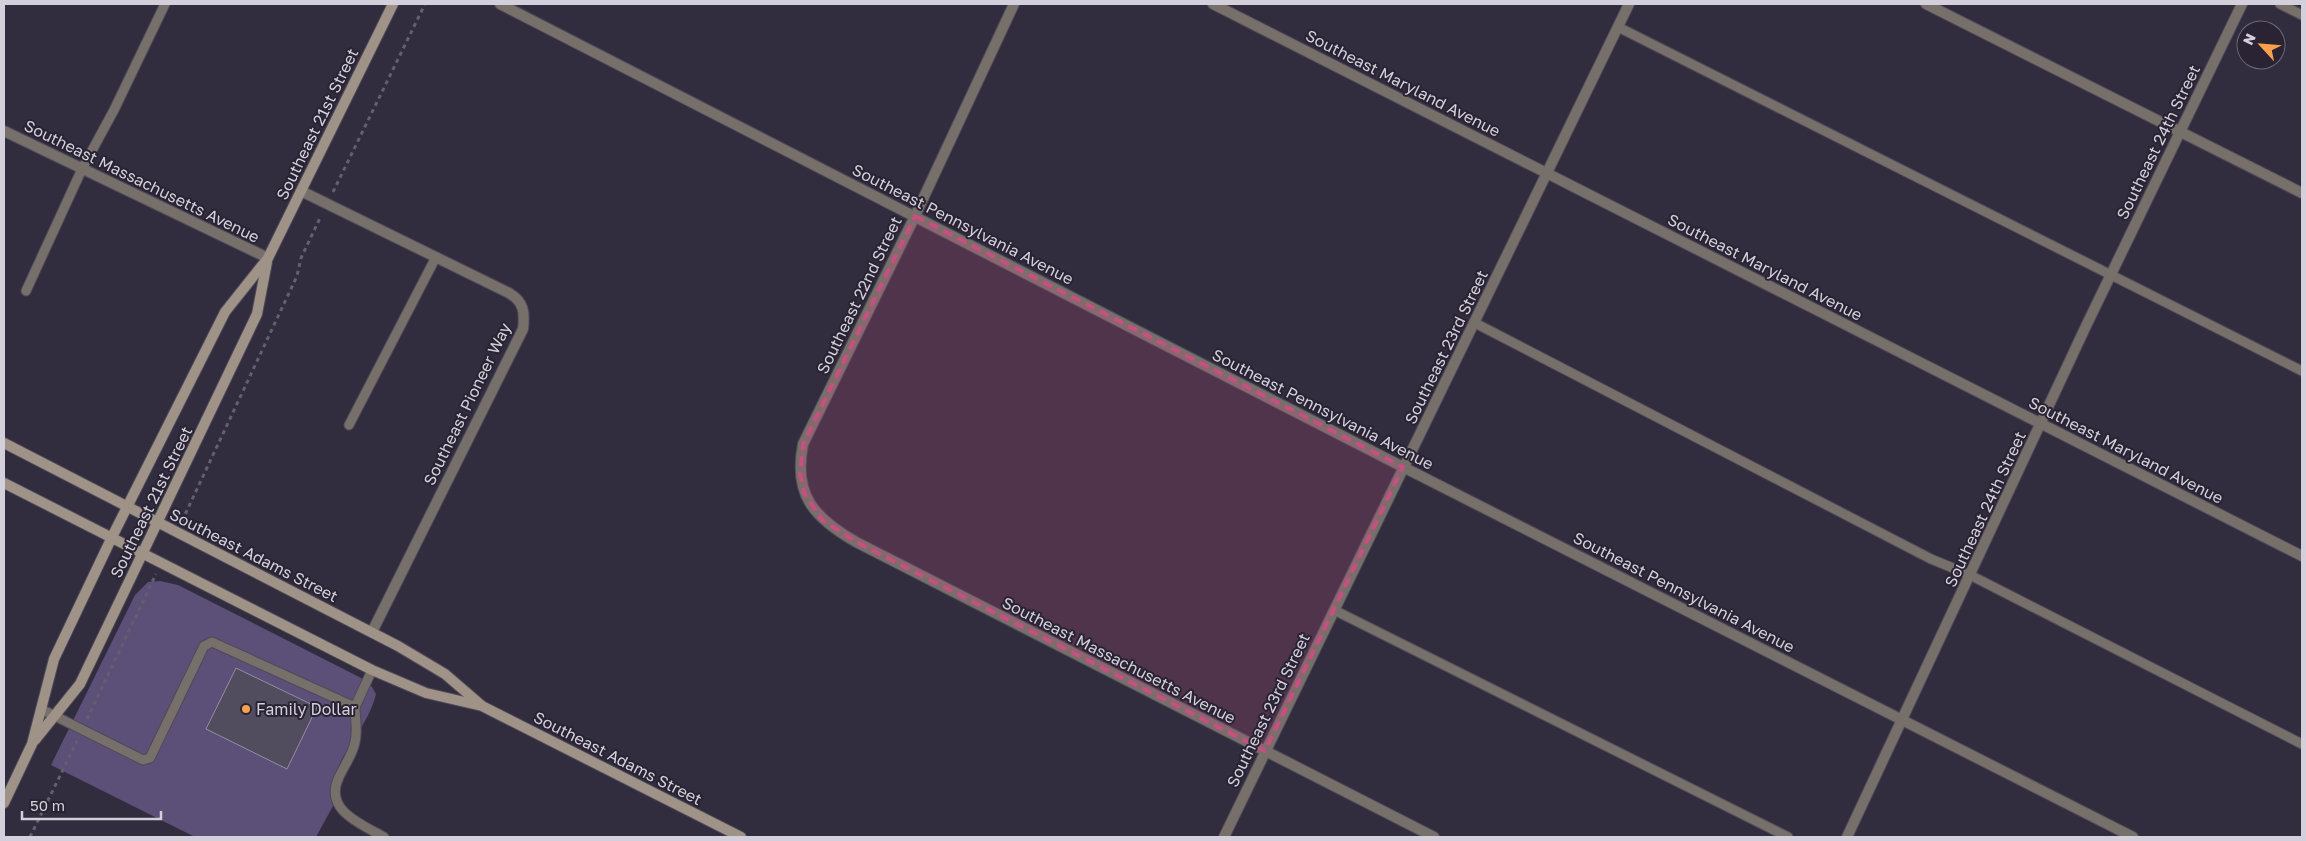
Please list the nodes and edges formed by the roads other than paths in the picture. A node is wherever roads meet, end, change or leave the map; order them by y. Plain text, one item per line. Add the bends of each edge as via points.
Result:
1 (165, 4) edge
2 (393, 4) edge
3 (500, 4) edge
4 (1014, 4) edge
5 (1213, 4) edge
6 (1630, 4) edge
7 (1926, 4) edge
8 (2242, 4) edge
9 (2280, 4) edge
10 (2302, 15) edge
11 (1618, 27) junction
12 (4, 131) edge
13 (2180, 131) junction
14 (82, 169) junction
15 (1548, 173) junction
16 (301, 191) junction
17 (2302, 193) edge
18 (915, 216) junction
19 (436, 257) junction
20 (268, 258) junction
21 (2112, 274) junction
22 (26, 291) dead end
23 (1476, 322) junction
24 (2302, 371) edge
25 (2041, 424) junction
26 (349, 425) dead end
27 (4, 443) edge
28 (1403, 467) junction
29 (4, 482) edge
30 (804, 493) joint
31 (127, 506) junction
32 (158, 522) junction
33 (112, 537) junction
34 (143, 553) junction
35 (2302, 556) edge
36 (1970, 575) junction
37 (1334, 610) junction
38 (372, 632) junction
39 (372, 670) junction
40 (482, 706) junction
41 (355, 707) junction
42 (41, 709) junction
43 (54, 716) junction
44 (1904, 720) junction
45 (32, 744) junction
46 (2302, 744) edge
47 (1265, 751) junction
48 (4, 804) edge
49 (384, 837) edge
50 (741, 837) edge
51 (1224, 837) edge
52 (1434, 837) edge
53 (1788, 837) edge
54 (1847, 837) edge
55 (2134, 837) edge

1 - 14 lane
2 - 16 main road, Southeast 21st Street
3 - 18 street, Southeast Pennsylvania Avenue
4 - 18 street, Southeast 22nd Street
5 - 15 street, Southeast Maryland Avenue
6 - 11 street, Southeast 23rd Street
7 - 13 street
8 - 13 street, Southeast 24th Street
9 - 10 lane
11 - 15 street, Southeast 23rd Street
11 - 21 lane
12 - 14 street, Southeast Massachusetts Avenue
13 - 17 street
13 - 21 street, Southeast 24th Street
14 - 20 street, Southeast Massachusetts Avenue
14 - 22 lane
15 - 23 street, Southeast 23rd Street
15 - 25 street, Southeast Maryland Avenue
16 - 19 street, Southeast Pioneer Way
16 - 20 main road, Southeast 21st Street
18 - 28 street, Southeast Pennsylvania Avenue
18 - 30 street, Southeast 22nd Street via 803,444 800,474
19 - 26 lane
19 - 38 street, Southeast Pioneer Way via 519,299 525,312 523,329
20 - 31 main road, Southeast 21st Street via 225,312
20 - 32 main road, Southeast 21st Street via 257,314
21 - 24 lane
21 - 25 street, Southeast 24th Street
23 - 28 street, Southeast 23rd Street
23 - 36 lane via 1931,559
25 - 35 street, Southeast Maryland Avenue
25 - 36 street, Southeast 24th Street
27 - 31 main road, Southeast Adams Street
28 - 37 street, Southeast 23rd Street
28 - 44 street, Southeast Pennsylvania Avenue
29 - 33 main road, Southeast Adams Street
30 - 47 street, Southeast Massachusetts Avenue via 822,520 856,542
31 - 32 main road, Southeast Adams Street
31 - 33 main road, Southeast 21st Street
32 - 34 main road, Southeast 21st Street
32 - 38 main road, Southeast Adams Street
33 - 34 main road, Southeast Adams Street
33 - 42 main road, Southeast 21st Street via 54,658
34 - 39 main road, Southeast Adams Street
34 - 43 main road, Southeast 21st Street via 80,684
36 - 44 street, Southeast 24th Street
36 - 46 lane
37 - 47 street, Southeast 23rd Street
37 - 53 lane
38 - 40 main road, Southeast Adams Street via 445,674
39 - 40 main road, Southeast Adams Street via 426,693
39 - 41 lane
40 - 50 main road, Southeast Adams Street
41 - 43 lane via 212,642 204,646 150,758 143,760
41 - 49 lane via 355,742 338,779 336,798 340,810 348,817
42 - 43 lane
42 - 45 main road, Southeast 21st Street
43 - 45 main road, Southeast 21st Street
44 - 54 street, Southeast 24th Street
44 - 55 street, Southeast Pennsylvania Avenue
45 - 48 main road, Southeast 21st Street
47 - 51 street, Southeast 23rd Street
47 - 52 street, Southeast Massachusetts Avenue

